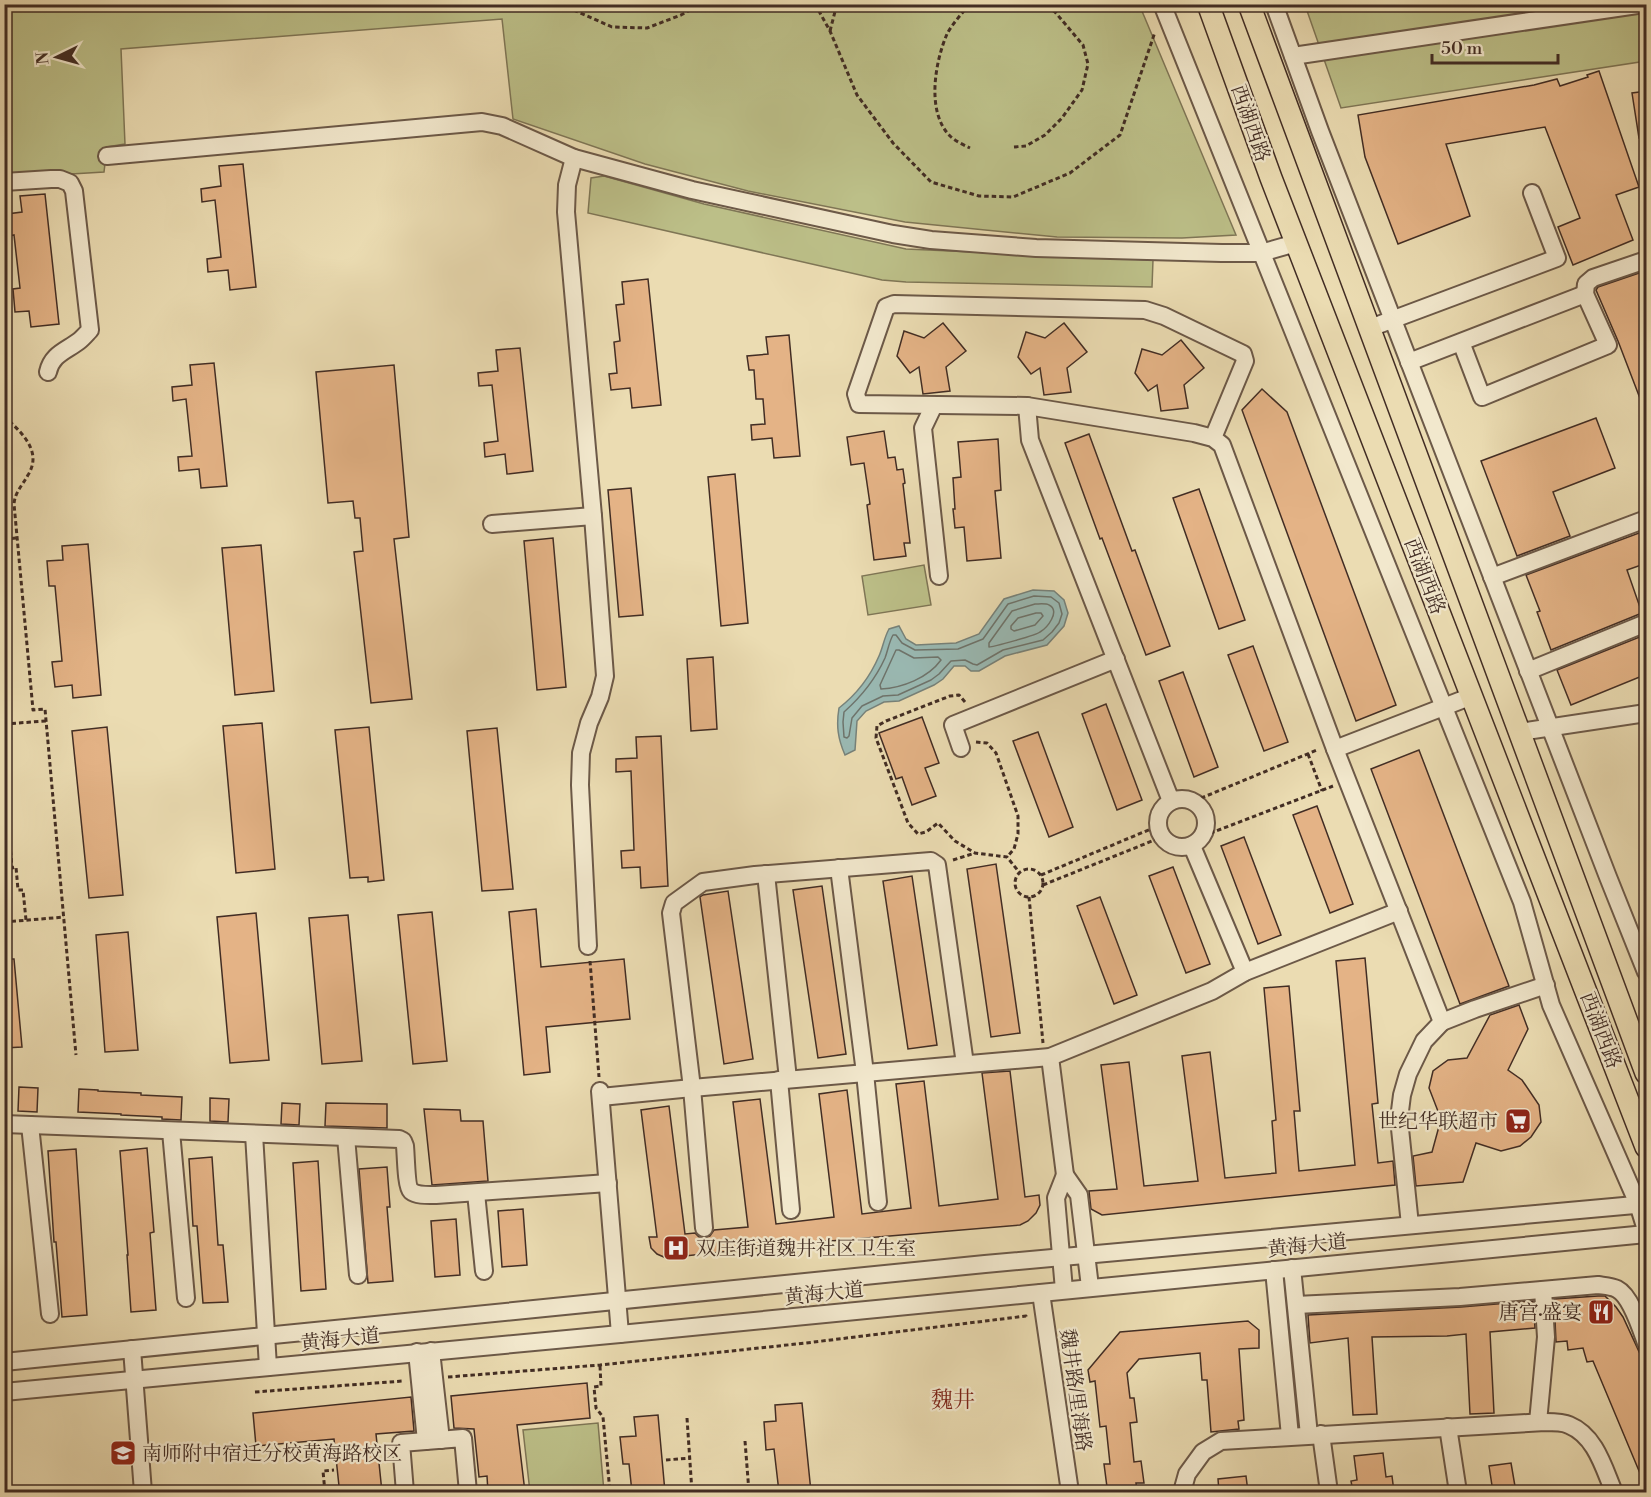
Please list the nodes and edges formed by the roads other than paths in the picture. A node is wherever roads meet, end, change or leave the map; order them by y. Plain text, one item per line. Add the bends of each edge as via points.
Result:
1 (1198, 4) edge
2 (1208, 4) edge
3 (1249, 4) edge
4 (1262, 4) edge
5 (1274, 4) edge
6 (1644, 4) edge
7 (1162, 6) edge
8 (1275, 44) dead end
9 (1288, 64) junction
10 (107, 156) dead end
11 (573, 158) junction
12 (1264, 158) junction
13 (4, 182) edge
14 (1532, 194) dead end
15 (1330, 222) junction
16 (1296, 243) junction
17 (1261, 252) junction
18 (1647, 260) edge
19 (1585, 294) junction
20 (1393, 319) junction
21 (1370, 328) junction
22 (1461, 342) junction
23 (1409, 362) junction
24 (48, 372) dead end
25 (934, 405) junction
26 (1027, 406) junction
27 (1213, 438) junction
28 (593, 516) junction
29 (1647, 519) edge
30 (492, 524) dead end
31 (939, 576) dead end
32 (1492, 577) junction
33 (1647, 623) edge
34 (1116, 659) junction
35 (1528, 670) junction
36 (1472, 696) junction
37 (1443, 706) junction
38 (1647, 713) edge
39 (1550, 727) junction
40 (1520, 732) junction
41 (1334, 746) junction
42 (961, 748) road end
43 (1171, 801) junction
44 (1198, 841) junction
45 (839, 868) junction
46 (766, 874) junction
47 (1399, 911) junction
48 (588, 946) road end
49 (1245, 972) junction
50 (1647, 972) edge
51 (1546, 985) junction
52 (1442, 1022) junction
53 (1047, 1057) junction
54 (964, 1064) junction
55 (865, 1073) junction
56 (1647, 1073) edge
57 (784, 1080) junction
58 (692, 1088) junction
59 (4, 1124) edge
60 (30, 1125) junction
61 (171, 1131) junction
62 (254, 1134) junction
63 (345, 1137) junction
64 (1647, 1147) edge
65 (1065, 1175) junction
66 (608, 1183) junction
67 (476, 1192) junction
68 (878, 1202) dead end
69 (1642, 1204) edge
70 (791, 1210) dead end
71 (1410, 1225) junction
72 (704, 1228) dead end
73 (1647, 1232) edge
74 (1086, 1255) junction
75 (1061, 1257) junction
76 (1292, 1268) junction
77 (1274, 1270) junction
78 (484, 1271) dead end
79 (358, 1275) dead end
80 (1090, 1287) junction
81 (1064, 1290) junction
82 (1543, 1290) junction
83 (1041, 1293) junction
84 (186, 1298) dead end
85 (617, 1301) junction
86 (1296, 1305) junction
87 (50, 1314) dead end
88 (620, 1334) junction
89 (265, 1336) junction
90 (1647, 1344) edge
91 (132, 1349) junction
92 (424, 1352) junction
93 (4, 1362) edge
94 (268, 1367) junction
95 (134, 1380) junction
96 (4, 1392) edge
97 (1538, 1422) junction
98 (1448, 1427) junction
99 (1315, 1435) junction
100 (1290, 1436) junction
101 (433, 1440) junction
102 (143, 1492) edge
103 (405, 1492) edge
104 (468, 1492) edge
105 (1070, 1492) edge
106 (1182, 1492) edge
107 (1329, 1492) edge
108 (1458, 1492) edge
109 (1614, 1492) edge

1 - 12 main road
2 - 12 main road, 西湖西路
3 - 15 main road, 西湖西路
4 - 8 main road
5 - 9 street
6 - 9 street
7 - 17 street
9 - 15 main road
9 - 20 street
10 - 11 street via 482,122 502,126
11 - 17 street via 692,190 931,240 1036,248
11 - 28 street via 567,212
12 - 16 main road, 西湖西路
13 - 24 street via 60,180 70,183 74,191 90,330 56,355
14 - 20 street via 1557,258
15 - 21 main road, 西湖西路
16 - 17 street
16 - 36 main road, 西湖西路
17 - 37 street
18 - 19 street via 1593,278 1586,284
19 - 22 street
19 - 22 street via 1608,345 1482,397
20 - 21 street
20 - 23 street
21 - 40 main road, 西湖西路
22 - 23 street
23 - 32 street
25 - 26 street
25 - 27 street via 859,404 859,383 886,308 894,304 1145,310 1243,354 1245,361
25 - 31 street via 923,428
26 - 27 street
26 - 34 street via 1030,440
27 - 41 street via 1221,445
28 - 30 street
28 - 48 street via 605,676 581,753
29 - 32 street
32 - 35 street
33 - 35 street
34 - 42 street via 953,725
34 - 43 street
35 - 39 street
36 - 37 street
36 - 64 main road, 西湖西路
37 - 41 street
37 - 51 street via 1522,902
38 - 39 street
39 - 40 street
39 - 50 street
40 - 56 main road, 西湖西路
41 - 47 street
43 - 44 street via 1194,801 1201,807 1207,821
43 - 44 street via 1160,813 1160,832 1175,847 1184,848
44 - 49 street
45 - 46 street
45 - 54 street via 931,861 937,865
45 - 55 street
46 - 57 street
46 - 58 street via 703,882 674,903 670,913
47 - 49 street
47 - 52 street
49 - 53 street via 1212,991
51 - 52 street
51 - 69 street via 1551,1005
52 - 71 street via 1424,1041 1402,1095 1399,1119
53 - 54 street
53 - 65 street
54 - 55 street
55 - 57 street
55 - 68 street
57 - 58 street
57 - 70 street
58 - 66 street via 600,1094
58 - 72 street
59 - 60 street
60 - 61 street
60 - 87 street
61 - 62 street
61 - 84 street
62 - 63 street
62 - 89 street
63 - 67 street via 393,1138 403,1142 408,1186 414,1192
63 - 79 street
65 - 74 street via 1079,1195
65 - 75 street via 1056,1198
66 - 67 street
66 - 85 street
67 - 78 street
69 - 71 street, 黄海大道
69 - 73 street
71 - 74 street, 黄海大道
73 - 76 street, 黄海大道
74 - 75 street, 黄海大道
74 - 80 street
75 - 81 street
75 - 85 street, 黄海大道
76 - 77 street, 黄海大道
76 - 86 street
77 - 80 street, 黄海大道
77 - 100 street
80 - 81 street, 黄海大道
81 - 83 street, 黄海大道
82 - 86 street
82 - 90 street via 1598,1286 1620,1290
82 - 97 street via 1546,1336
83 - 88 street, 黄海大道
83 - 105 street, 魏井路/里海路
85 - 88 street
85 - 89 street, 黄海大道
86 - 99 street
88 - 92 street, 黄海大道
89 - 91 street, 黄海大道
89 - 94 street
91 - 93 street, 黄海大道
91 - 95 street
92 - 94 street, 黄海大道
92 - 101 street
94 - 95 street, 黄海大道
95 - 96 street, 黄海大道
95 - 102 street
97 - 98 street
97 - 109 street via 1568,1424 1583,1433 1595,1448
98 - 99 street
98 - 108 street
99 - 100 street
99 - 107 street
100 - 106 street via 1221,1441 1203,1452 1188,1474
101 - 103 street via 401,1443
101 - 104 street via 464,1438

